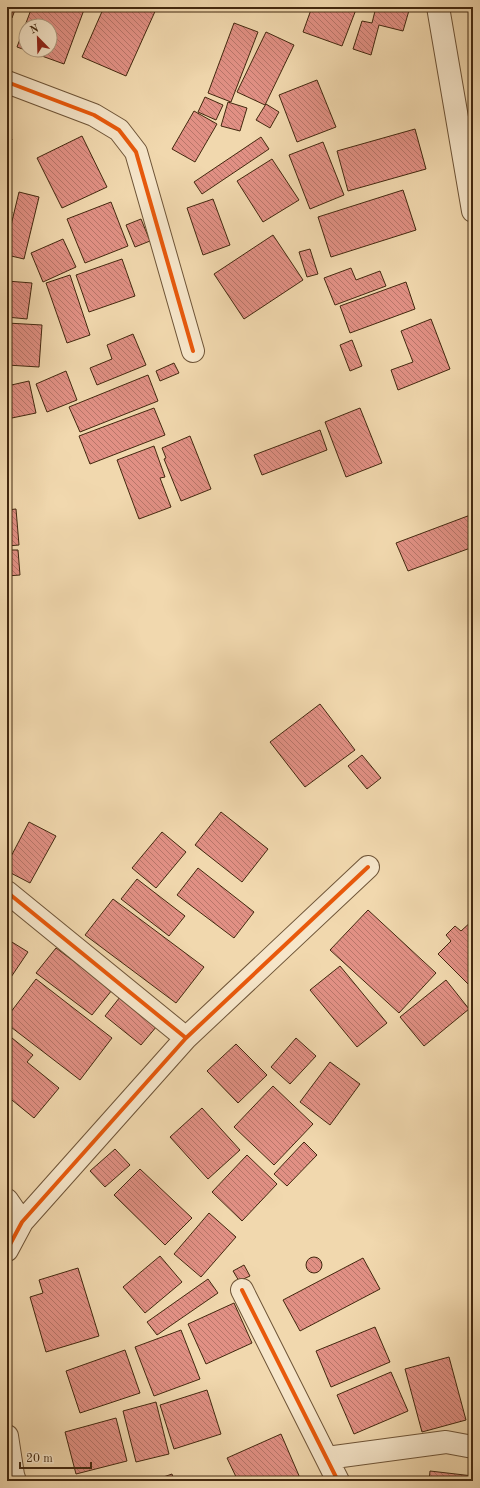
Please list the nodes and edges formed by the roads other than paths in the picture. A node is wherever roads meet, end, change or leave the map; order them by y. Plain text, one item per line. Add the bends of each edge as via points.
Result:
1 (438, 7) edge
2 (7, 82) edge
3 (473, 211) edge
4 (193, 351) dead end
5 (368, 867) dead end
6 (7, 892) edge
7 (186, 1038) junction
8 (7, 1200) edge
9 (22, 1222) junction
10 (7, 1250) edge
11 (242, 1290) dead end
12 (7, 1436) edge
13 (473, 1447) edge
14 (327, 1458) junction
15 (15, 1481) edge
16 (338, 1481) edge

1 - 3 street
2 - 4 street via 94,115 119,130 136,152
5 - 7 street
6 - 7 street
7 - 9 street
8 - 9 street
9 - 10 street
11 - 14 street
12 - 15 street
13 - 14 street via 446,1442
14 - 16 street

